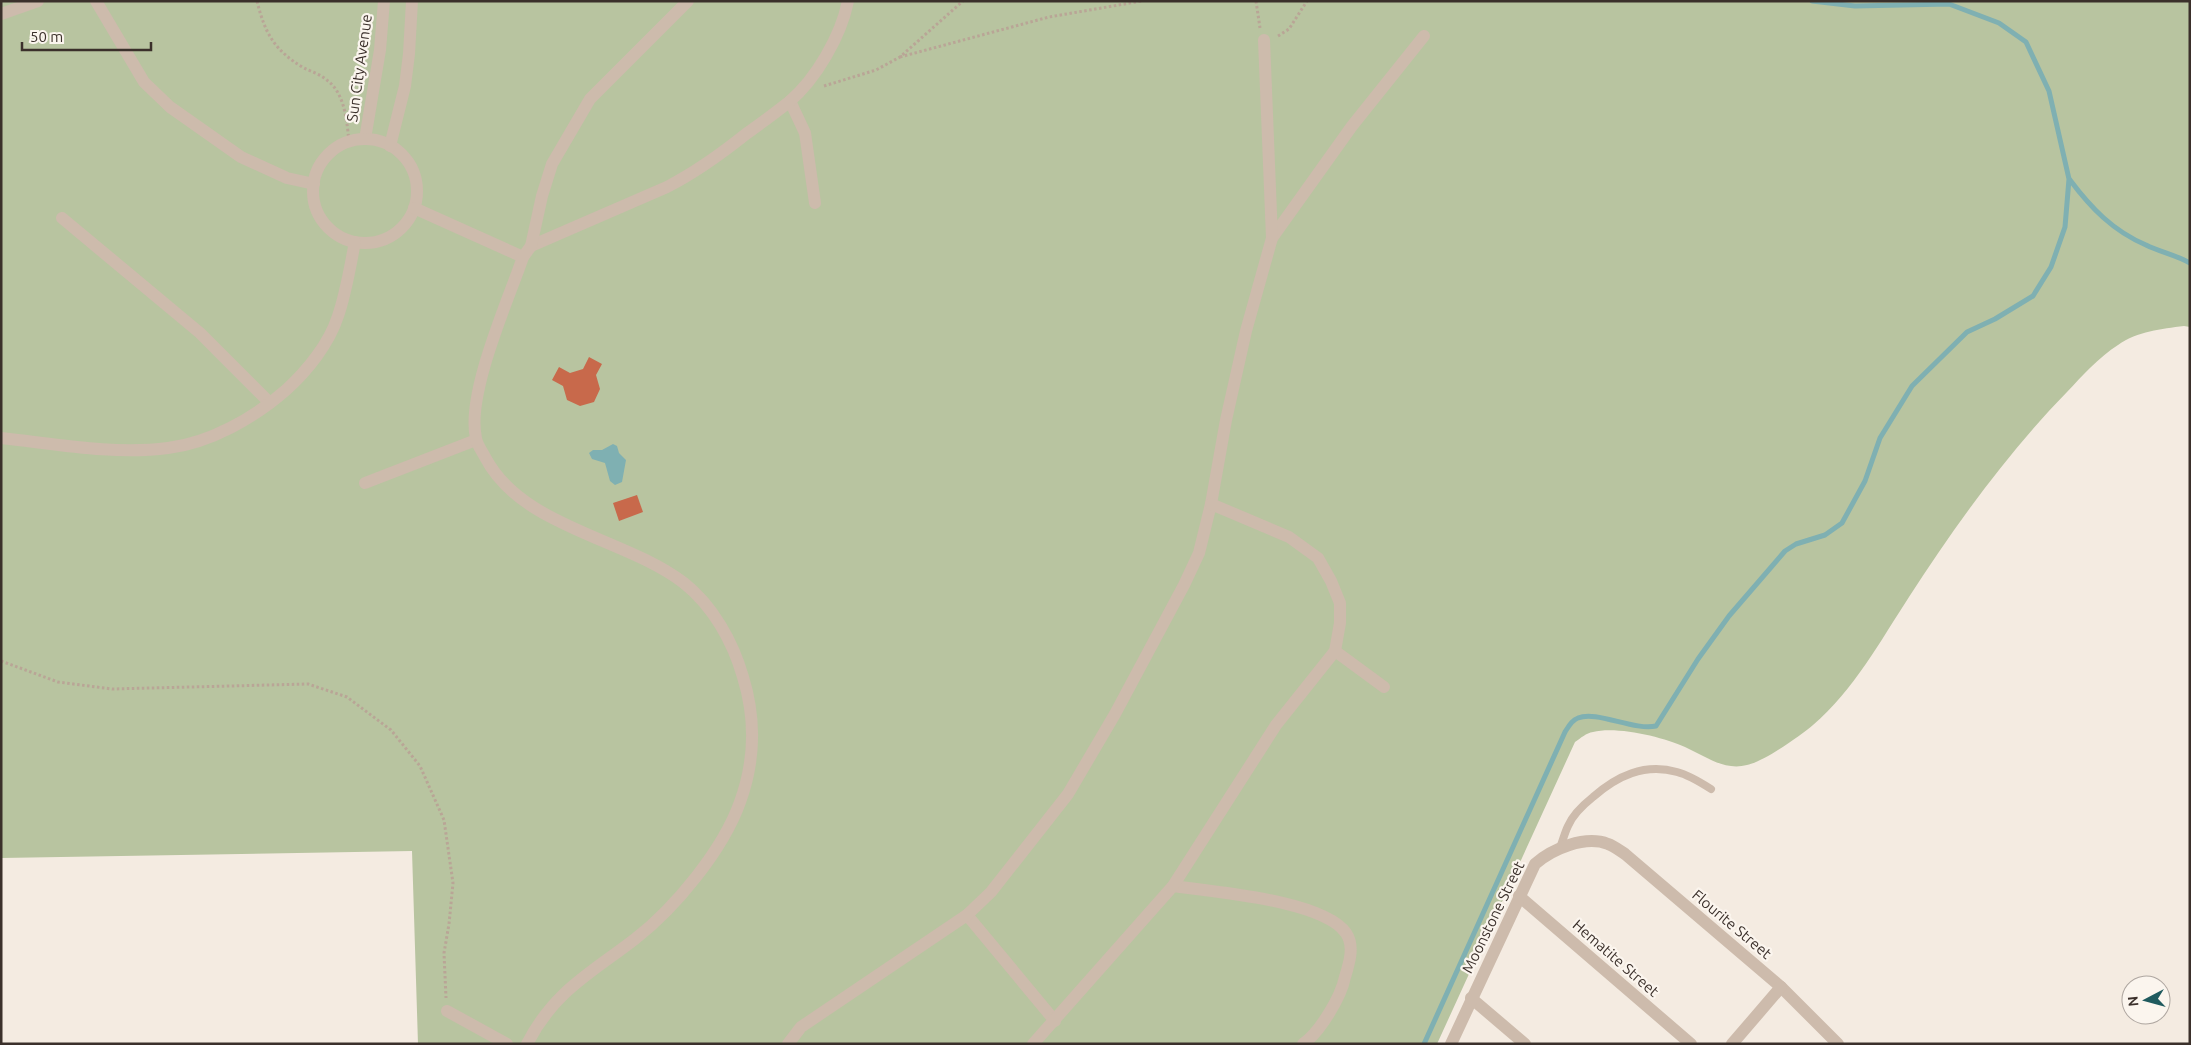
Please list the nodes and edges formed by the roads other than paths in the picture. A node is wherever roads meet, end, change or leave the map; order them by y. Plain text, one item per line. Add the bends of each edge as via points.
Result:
1 (38, 1) edge
2 (96, 1) edge
3 (384, 1) edge
4 (412, 1) edge
5 (688, 1) edge
6 (848, 1) edge
7 (1, 14) edge
8 (1424, 36) dead end
9 (1264, 40) road end
10 (794, 96) junction
11 (365, 139) junction
12 (390, 146) junction
13 (314, 184) junction
14 (815, 203) dead end
15 (414, 208) junction
16 (62, 218) dead end
17 (1272, 238) junction
18 (355, 242) junction
19 (531, 246) junction
20 (523, 257) junction
21 (270, 403) junction
22 (1, 438) edge
23 (476, 440) junction
24 (365, 482) dead end
25 (1211, 504) junction
26 (1335, 651) junction
27 (1384, 687) dead end
28 (1710, 789) dead end
29 (1596, 841) joint
30 (1560, 848) junction
31 (1173, 886) junction
32 (1519, 896) junction
33 (967, 914) junction
34 (1781, 987) junction
35 (1471, 998) junction
36 (447, 1012) road end
37 (1055, 1021) junction
38 (507, 1044) edge
39 (527, 1044) edge
40 (788, 1044) edge
41 (1033, 1044) edge
42 (1303, 1044) edge
43 (1451, 1044) edge
44 (1525, 1044) edge
45 (1691, 1044) edge
46 (1732, 1044) edge
47 (1838, 1044) edge

1 - 7 street
2 - 13 street via 144,82 170,107 241,158 287,178
3 - 11 street, Sun City Avenue via 380,50
4 - 12 street via 405,86
5 - 19 street via 590,99 552,164
6 - 10 street via 829,52
8 - 17 street via 1352,126
9 - 17 street
10 - 14 street via 805,133
10 - 19 street via 706,166 667,188
11 - 12 street
11 - 13 street via 349,142 332,151 316,174
12 - 15 street via 400,152 413,172
13 - 18 street via 313,195 320,216 335,233
15 - 18 street via 396,234 376,242
15 - 20 street
16 - 21 street via 200,332
17 - 25 street via 1246,331
18 - 21 street via 334,326 300,377
19 - 20 street
20 - 23 street via 482,373 474,416
21 - 22 street via 234,425 200,440 170,448 139,450
23 - 24 street
23 - 39 street via 490,467 506,487 526,502 686,584 724,632 739,662 751,721 753,747 749,777 718,844 696,876 659,919 564,992 547,1011
25 - 26 street via 1289,537 1318,558 1340,603
25 - 33 street via 1198,553 1184,585 1068,794 991,892
26 - 27 street
26 - 31 street via 1276,725
28 - 30 lane via 1694,778 1676,772 1656,769 1623,775 1582,806 1568,825
29 - 30 street, Moonstone Street
29 - 34 street, Flourite Street via 1625,854
30 - 32 street, Moonstone Street via 1535,864
31 - 37 street
31 - 42 street via 1292,904 1322,914 1346,933 1351,953 1344,982 1330,1010
32 - 35 street, Moonstone Street
32 - 45 street, Hematite Street
33 - 37 street
33 - 40 street via 801,1027
34 - 46 street
34 - 47 street, Flourite Street
35 - 43 street, Moonstone Street
35 - 44 street
36 - 38 street
37 - 41 street

